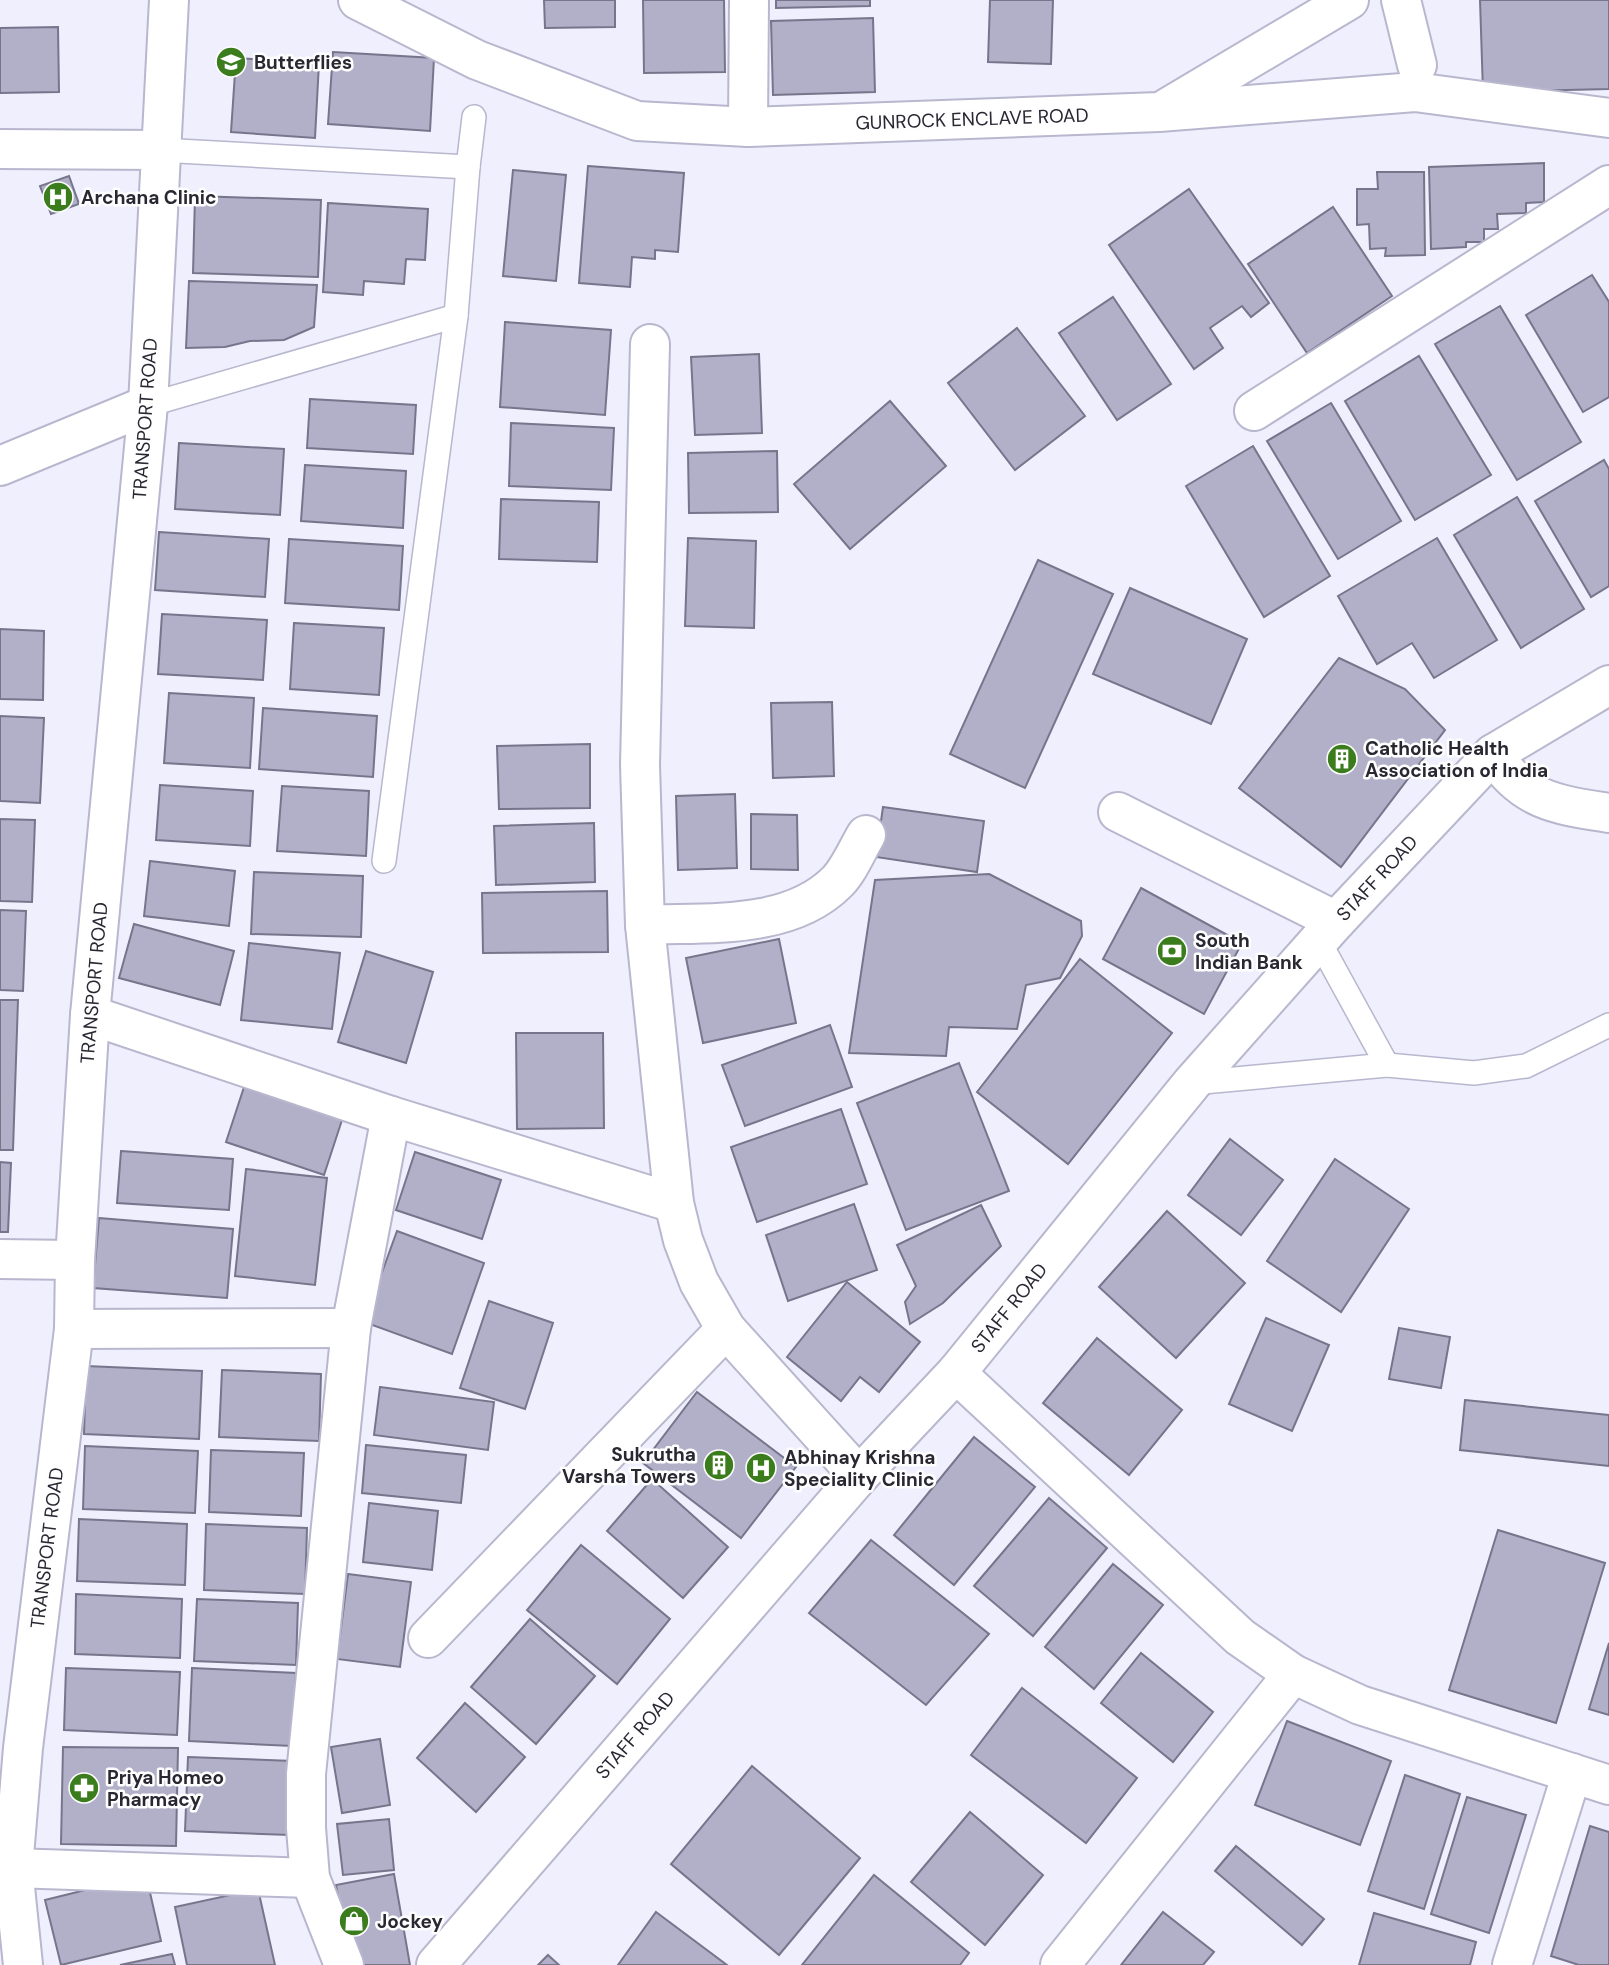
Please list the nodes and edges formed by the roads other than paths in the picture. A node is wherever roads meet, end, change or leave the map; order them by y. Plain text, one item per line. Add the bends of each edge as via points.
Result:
1 (169, 0) edge
2 (358, 0) edge
3 (749, 0) edge
4 (1349, 0) edge
5 (1401, 0) edge
6 (1417, 65) dead end
7 (1159, 112) junction
8 (474, 117) dead end
9 (1609, 118) edge
10 (748, 127) junction
11 (0, 149) edge
12 (160, 150) junction
13 (468, 167) junction
14 (1609, 185) edge
15 (456, 316) junction
16 (650, 344) dead end
17 (148, 405) junction
18 (1254, 411) dead end
19 (0, 466) edge
20 (1609, 685) edge
21 (1493, 754) junction
22 (1118, 812) dead end
23 (1609, 813) edge
24 (866, 835) dead end
25 (384, 861) dead end
26 (645, 925) junction
27 (1328, 931) junction
28 (90, 1015) junction
29 (1609, 1025) edge
30 (1387, 1065) junction
31 (1192, 1083) junction
32 (391, 1116) junction
33 (674, 1203) junction
34 (0, 1259) edge
35 (75, 1260) junction
36 (351, 1328) junction
37 (74, 1329) junction
38 (726, 1329) junction
39 (956, 1373) junction
40 (859, 1476) junction
41 (428, 1638) dead end
42 (1293, 1674) junction
43 (1572, 1773) junction
44 (1609, 1784) edge
45 (13, 1868) junction
46 (310, 1878) junction
47 (23, 1965) edge
48 (344, 1965) edge
49 (436, 1965) edge
50 (1060, 1965) edge
51 (1512, 1965) edge

1 - 12 street, TRANSPORT ROAD
2 - 10 street, GUNROCK ENCLAVE ROAD via 477,60 637,121
3 - 10 street
4 - 7 street
5 - 6 street
7 - 9 street, GUNROCK ENCLAVE ROAD via 1415,92
7 - 10 street, GUNROCK ENCLAVE ROAD
8 - 13 lane
11 - 12 street
12 - 13 lane
12 - 17 street, TRANSPORT ROAD
13 - 15 lane
14 - 18 street
15 - 17 lane
15 - 25 lane
16 - 26 street via 640,765
17 - 19 street
17 - 28 street, TRANSPORT ROAD
20 - 21 street, STAFF ROAD
21 - 23 street via 1521,788 1541,798
21 - 27 street, STAFF ROAD
22 - 27 street
24 - 26 street via 839,880 818,898 787,912 762,918
26 - 33 street
27 - 30 lane
27 - 31 street, STAFF ROAD
28 - 32 street
28 - 35 street, TRANSPORT ROAD
29 - 30 lane via 1526,1066 1474,1073
30 - 31 lane
31 - 39 street, STAFF ROAD
32 - 33 street
32 - 36 street
33 - 38 street via 699,1282
34 - 35 street
35 - 37 street, TRANSPORT ROAD
36 - 37 street
36 - 46 street via 306,1773
37 - 45 street, TRANSPORT ROAD via 23,1748
38 - 40 street
38 - 41 street
39 - 40 street, STAFF ROAD
39 - 42 street via 1240,1637
40 - 49 street, STAFF ROAD
42 - 43 street via 1360,1705
42 - 50 street
43 - 44 street
43 - 51 street
45 - 46 street
45 - 47 street, TRANSPORT ROAD
46 - 48 street

